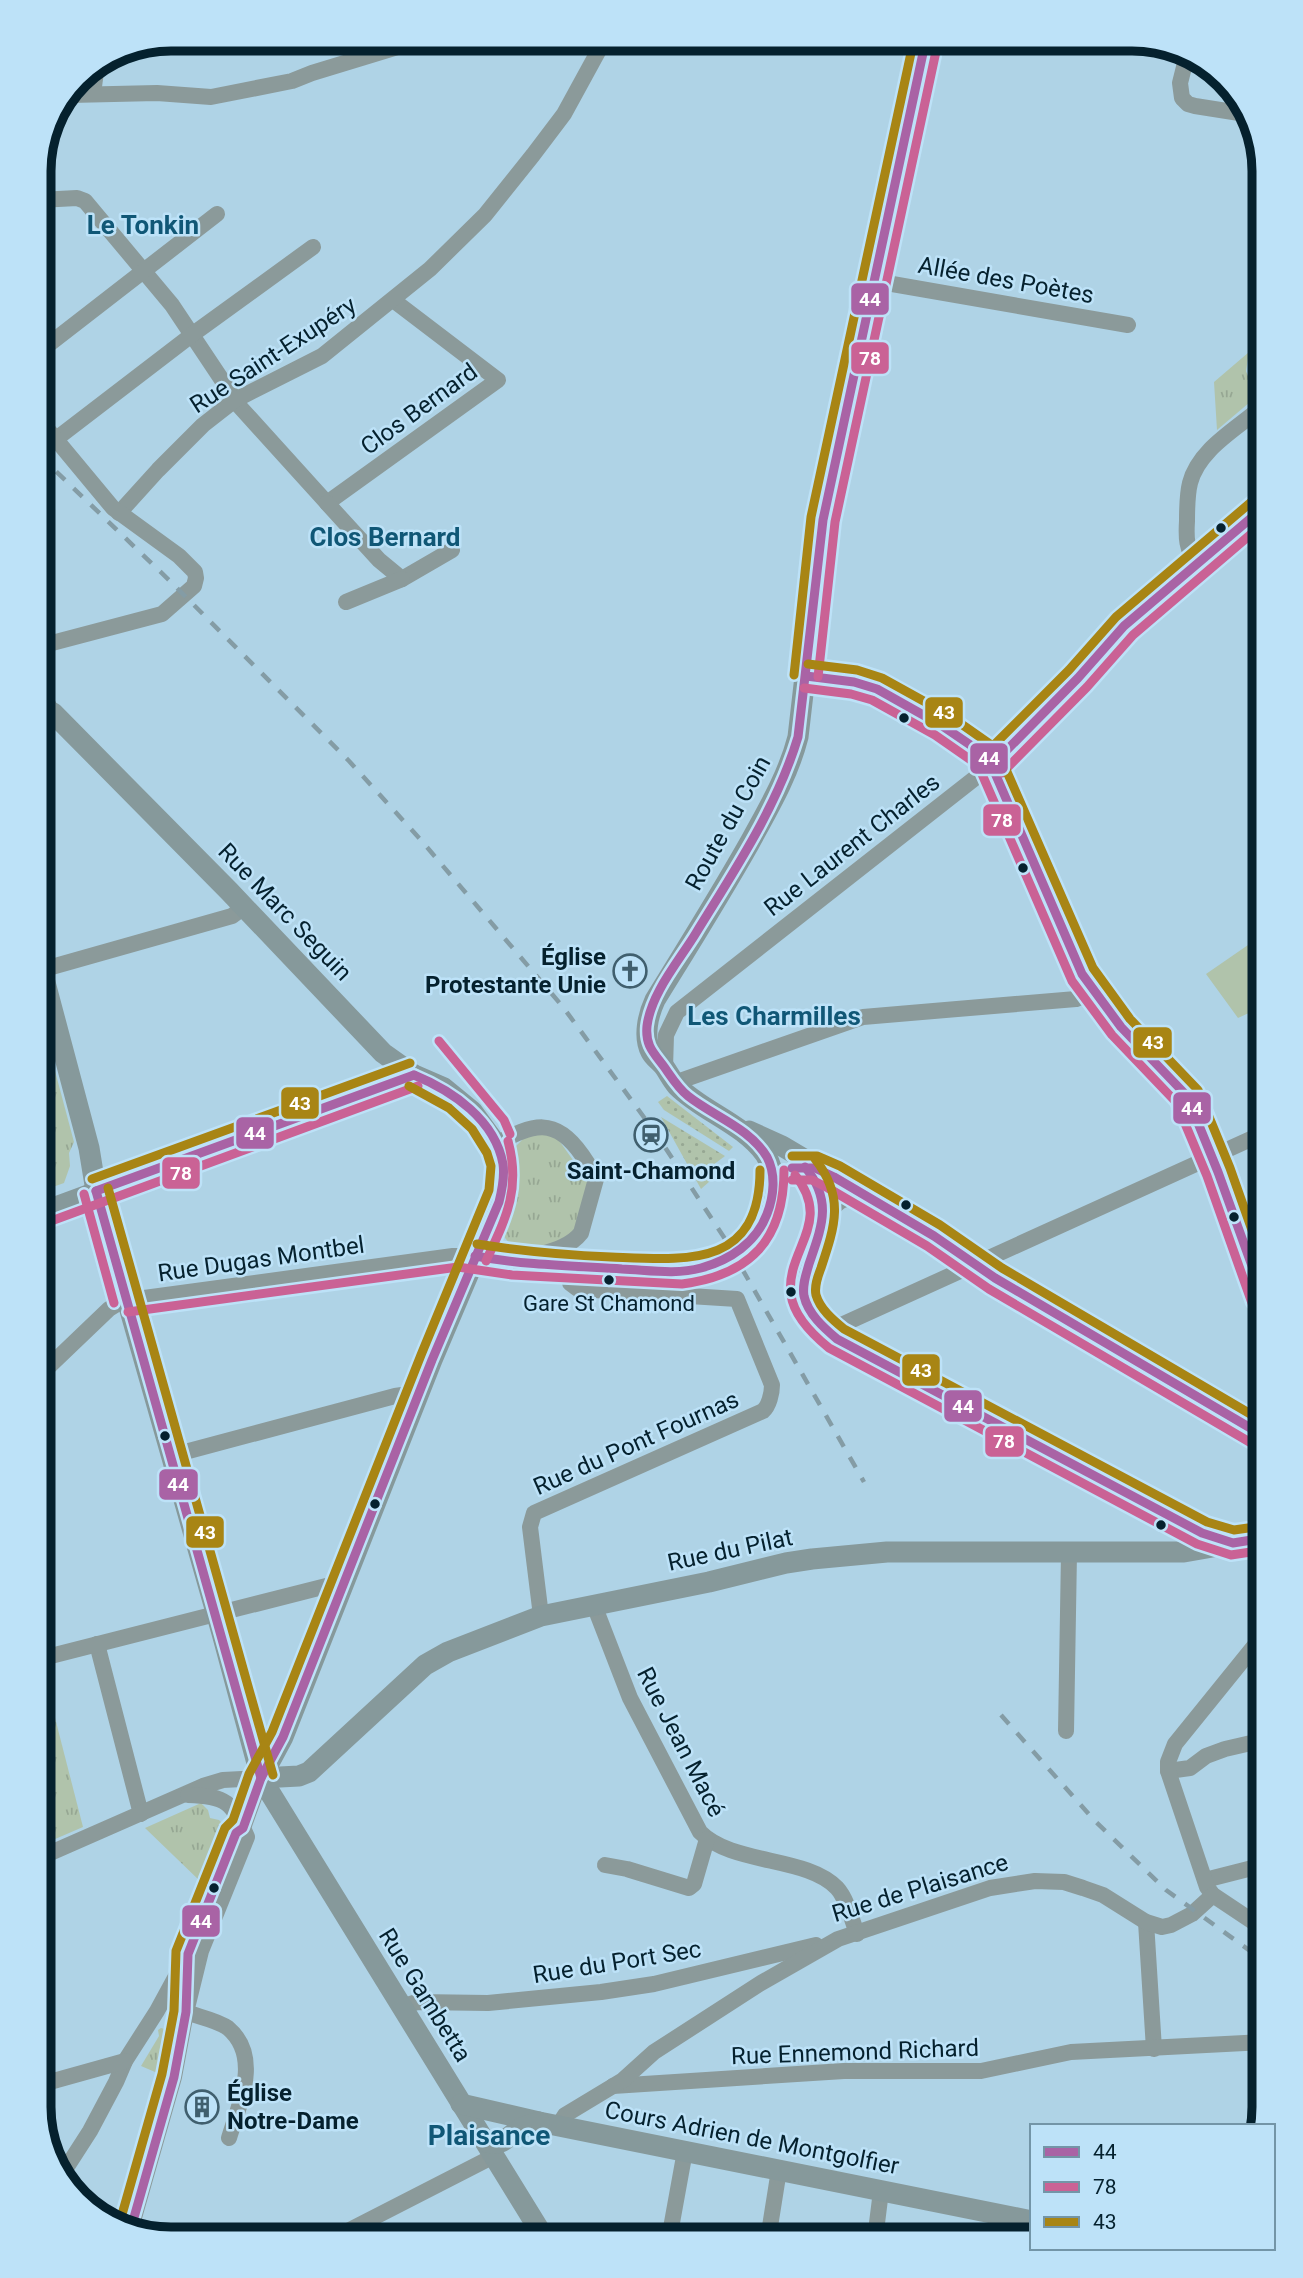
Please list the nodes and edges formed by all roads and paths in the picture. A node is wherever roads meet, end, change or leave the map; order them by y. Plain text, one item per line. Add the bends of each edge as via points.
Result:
1 (386, 51) edge
2 (598, 51) edge
3 (923, 51) edge
4 (1185, 63) edge
5 (95, 78) edge
6 (93, 94) junction
7 (79, 95) edge
8 (1237, 113) edge
9 (51, 200) edge
10 (217, 214) dead end
11 (313, 247) dead end
12 (144, 272) junction
13 (875, 281) junction
14 (393, 300) junction
15 (1128, 325) dead end
16 (193, 334) junction
17 (51, 343) edge
18 (235, 400) junction
19 (1252, 416) edge
20 (51, 433) edge
21 (56, 439) junction
22 (327, 503) junction
23 (119, 513) junction
24 (1252, 518) edge
25 (452, 550) dead end
26 (1197, 563) junction
27 (402, 579) junction
28 (346, 602) dead end
29 (51, 644) edge
30 (806, 676) junction
31 (51, 718) edge
32 (993, 764) junction
33 (244, 907) junction
34 (51, 962) edge
35 (1093, 992) junction
36 (655, 1000) junction
37 (51, 1007) edge
38 (677, 1012) junction
39 (414, 1075) junction
40 (669, 1075) junction
41 (733, 1125) junction
42 (1252, 1139) edge
43 (496, 1144) junction
44 (1211, 1156) junction
45 (815, 1169) junction
46 (772, 1170) junction
47 (96, 1191) junction
48 (51, 1208) edge
49 (897, 1214) junction
50 (820, 1231) junction
51 (475, 1256) junction
52 (975, 1263) junction
53 (513, 1264) junction
54 (1252, 1265) edge
55 (568, 1273) junction
56 (126, 1300) junction
57 (828, 1331) junction
58 (51, 1365) edge
59 (416, 1400) junction
60 (1252, 1428) edge
61 (170, 1456) junction
62 (1252, 1540) edge
63 (1233, 1543) junction
64 (1069, 1553) junction
65 (346, 1581) junction
66 (594, 1605) junction
67 (216, 1613) junction
68 (541, 1616) junction
69 (97, 1644) junction
70 (1252, 1650) edge
71 (51, 1656) edge
72 (1066, 1731) dead end
73 (1252, 1743) edge
74 (1168, 1771) junction
75 (261, 1777) junction
76 (186, 1795) junction
77 (141, 1814) junction
78 (243, 1828) junction
79 (707, 1839) junction
80 (51, 1852) edge
81 (605, 1865) dead end
82 (1252, 1868) edge
83 (1205, 1880) junction
84 (1209, 1899) junction
85 (1146, 1922) junction
86 (1252, 1922) edge
87 (857, 1934) junction
88 (838, 1939) junction
89 (167, 1993) junction
90 (401, 2007) junction
91 (157, 2011) junction
92 (185, 2018) junction
93 (1252, 2043) edge
94 (1154, 2049) junction
95 (125, 2061) junction
96 (51, 2081) edge
97 (612, 2086) junction
98 (461, 2104) junction
99 (499, 2113) junction
100 (549, 2124) junction
101 (229, 2138) dead end
102 (492, 2147) junction
103 (685, 2151) junction
104 (67, 2167) edge
105 (779, 2170) junction
106 (881, 2191) junction
107 (133, 2221) edge
108 (1030, 2221) edge
109 (369, 2227) edge
110 (538, 2227) edge
111 (671, 2227) edge
112 (770, 2227) edge
113 (876, 2227) edge

1 - 6 street via 292,81 211,97
2 - 14 street, Rue Saint-Exupéry via 564,114 485,215
3 - 13 main road, Route du Coin
4 - 8 street via 1182,99 1195,106
5 - 6 street
6 - 7 street
9 - 12 street via 81,199
10 - 12 street
11 - 16 street
12 - 16 street
12 - 17 street
13 - 15 street, Allée des Poètes
13 - 30 main road, Route du Coin via 823,520
14 - 18 street, Rue Saint-Exupéry via 312,362
14 - 22 street, Clos Bernard via 498,380
16 - 18 street
16 - 21 street
18 - 22 street
18 - 23 street, Rue Saint-Exupéry via 181,446
19 - 26 street via 1207,453 1194,473 1186,538
20 - 21 street
21 - 23 street
22 - 27 street
23 - 29 street via 188,564 195,572 194,586 162,614
24 - 26 street, Rue Laurent Charles
25 - 27 street
26 - 32 street, Rue Laurent Charles via 1112,638
27 - 28 street
30 - 32 street via 877,689 983,751
30 - 36 main road, Route du Coin via 798,737 785,778
31 - 33 main road, Rue Marc Seguin
32 - 35 street
32 - 38 street, Rue Laurent Charles
33 - 34 street via 232,916
33 - 39 main road, Rue Marc Seguin via 383,1053
35 - 40 street via 1076,999 863,1017
35 - 44 street via 1124,1031 1180,1086
36 - 38 street
36 - 40 main road, Route du Coin via 647,1038 651,1052
37 - 47 main road, Rue Gambetta
38 - 40 street via 666,1035
39 - 43 main road, Rue Marc Seguin via 458,1097
39 - 47 main road
40 - 41 main road, Route du Coin via 701,1105
41 - 45 main road via 782,1146
41 - 46 main road, Route du Coin via 757,1145
42 - 44 street
43 - 51 main road via 503,1186
43 - 53 street via 521,1130 558,1130 571,1139 596,1179 575,1240
44 - 52 street
44 - 54 street
45 - 46 main road
45 - 49 main road
45 - 50 street via 823,1200
46 - 55 main road via 771,1206 762,1228 744,1247 713,1265 683,1272
47 - 48 main road
47 - 56 main road, Rue Gambetta
49 - 50 street via 864,1201 843,1199
49 - 52 main road
50 - 57 street via 803,1291
51 - 53 main road
51 - 56 street, Rue Dugas Montbel
51 - 59 main road
52 - 57 street
52 - 60 main road
53 - 55 main road
55 - 68 street, Rue du Pont Fournas via 570,1283 578,1289 737,1299 772,1390 763,1411 534,1513 530,1527
56 - 58 street, Rue Dugas Montbel via 109,1309
56 - 61 main road, Rue Gambetta
57 - 63 street via 846,1345 1192,1527
59 - 61 street via 395,1396
59 - 65 main road
61 - 67 main road, Rue Gambetta
62 - 63 main road, Rue du Pilat
63 - 64 main road, Rue du Pilat via 1184,1552
64 - 66 main road, Rue du Pilat via 887,1552 813,1559
64 - 72 street
65 - 67 street
65 - 75 main road via 283,1737
66 - 68 main road, Rue du Pilat
66 - 79 street, Rue Jean Macé via 630,1698 695,1825
67 - 69 street
67 - 75 main road, Rue Gambetta
68 - 75 main road, Rue du Pilat via 425,1665 309,1772
69 - 71 street
69 - 77 street
70 - 74 street via 1175,1744
73 - 74 street via 1206,1756 1190,1768
74 - 83 street
75 - 76 street via 223,1780
75 - 78 street
75 - 90 main road, Rue Gambetta
76 - 77 street
76 - 78 street via 217,1797 234,1809
77 - 80 street
78 - 89 street via 236,1833 188,1954
78 - 92 street via 247,1837 201,1951
79 - 81 street via 692,1887
79 - 87 street, Rue Jean Macé via 827,1881 842,1896
82 - 83 street
83 - 84 street
84 - 85 street via 1176,1923 1162,1927
84 - 86 street
85 - 87 street, Rue de Plaisance via 1103,1895 1063,1882 1035,1881 990,1888
85 - 94 street
87 - 88 street, Rue de Plaisance
88 - 90 street, Rue du Port Sec via 653,1984 522,2000 417,2002
88 - 97 street, Rue de Plaisance via 654,2052
89 - 91 street
89 - 92 street via 178,1997
90 - 98 main road, Rue Gambetta
91 - 92 street via 163,2020
91 - 95 street
92 - 101 street via 228,2029 242,2050 247,2079
92 - 107 street via 174,2077
93 - 94 street, Rue Ennemond Richard
94 - 97 street, Rue Ennemond Richard via 1071,2052 981,2071 844,2071
95 - 96 street
95 - 104 street
97 - 100 street, Rue de Plaisance
98 - 99 main road, Cours Adrien de Montgolfier
98 - 102 main road, Rue Gambetta
99 - 100 main road, Cours Adrien de Montgolfier
99 - 102 main road via 488,2117
100 - 102 main road, Rue de Plaisance via 523,2127
100 - 103 main road, Cours Adrien de Montgolfier
102 - 109 street
102 - 110 main road, Rue Gambetta
103 - 105 main road, Cours Adrien de Montgolfier
103 - 111 street
105 - 106 main road, Cours Adrien de Montgolfier
105 - 112 street
106 - 108 main road, Cours Adrien de Montgolfier
106 - 113 street

